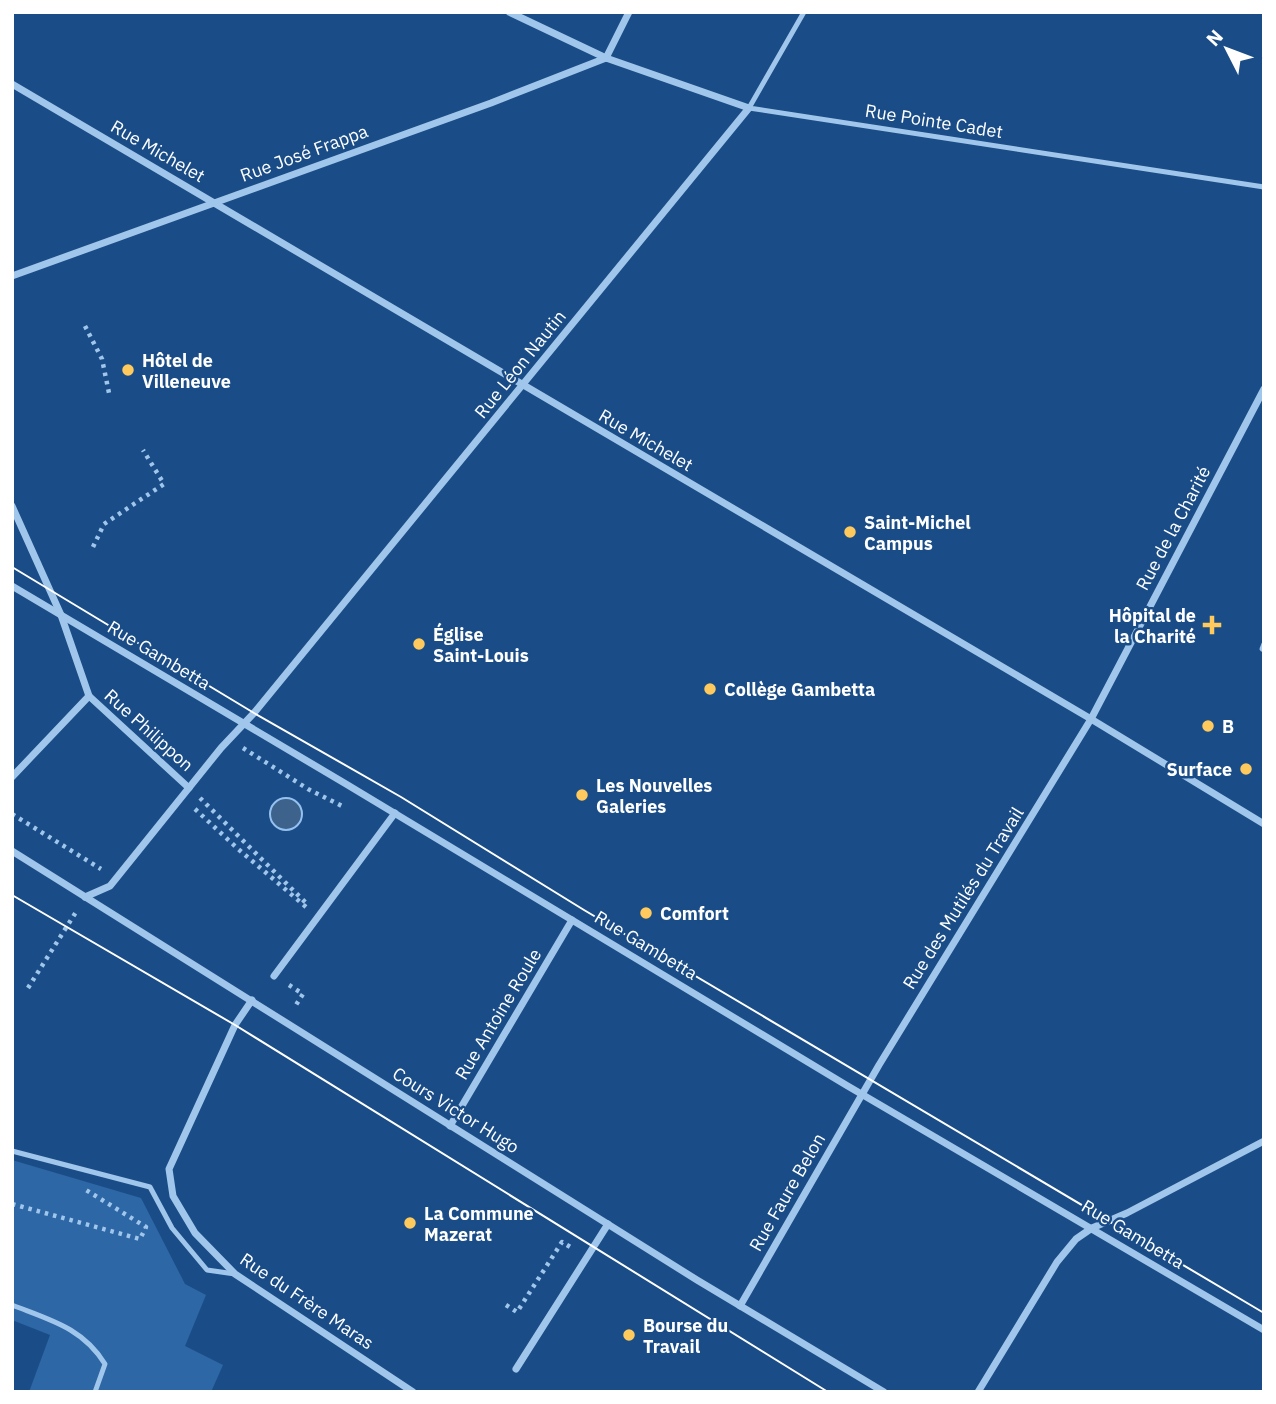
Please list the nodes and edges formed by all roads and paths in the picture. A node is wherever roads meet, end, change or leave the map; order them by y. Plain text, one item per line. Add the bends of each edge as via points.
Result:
1 (509, 12) edge
2 (629, 12) edge
3 (804, 12) edge
4 (606, 58) junction
5 (12, 83) edge
6 (749, 108) junction
7 (1264, 187) edge
8 (214, 202) junction
9 (12, 276) edge
10 (85, 326) dead end
11 (523, 386) junction
12 (1264, 389) edge
13 (109, 393) dead end
14 (144, 450) dead end
15 (12, 506) edge
16 (93, 547) dead end
17 (12, 586) edge
18 (61, 615) junction
19 (1264, 644) edge
20 (1264, 650) edge
21 (89, 696) junction
22 (1091, 719) junction
23 (243, 723) junction
24 (243, 748) dead end
25 (12, 777) edge
26 (189, 788) junction
27 (210, 789) dead end
28 (202, 799) junction
29 (348, 808) dead end
30 (395, 813) junction
31 (12, 814) edge
32 (186, 817) dead end
33 (225, 822) junction
34 (1264, 824) edge
35 (218, 831) junction
36 (243, 841) junction
37 (237, 848) junction
38 (12, 851) edge
39 (259, 857) junction
40 (254, 863) junction
41 (116, 878) junction
42 (283, 885) junction
43 (85, 897) junction
44 (319, 916) junction
45 (572, 920) junction
46 (274, 976) joint
47 (28, 988) dead end
48 (252, 1000) junction
49 (286, 1021) junction
50 (862, 1094) junction
51 (450, 1126) junction
52 (1264, 1141) edge
53 (12, 1151) edge
54 (83, 1188) dead end
55 (12, 1204) edge
56 (608, 1224) junction
57 (1092, 1228) junction
58 (587, 1258) junction
59 (235, 1274) junction
60 (12, 1305) edge
61 (506, 1305) dead end
62 (740, 1306) junction
63 (1264, 1329) edge
64 (516, 1369) dead end
65 (95, 1392) edge
66 (413, 1392) edge
67 (884, 1392) edge
68 (978, 1392) edge

1 - 4 street, Rue Pointe Cadet
2 - 4 street
3 - 6 lane, Rue Léon Nautin
4 - 6 street, Rue Pointe Cadet
4 - 8 street, Rue José Frappa
5 - 8 street, Rue Michelet
6 - 7 lane, Rue Pointe Cadet
6 - 11 street, Rue Léon Nautin
8 - 9 street, Rue José Frappa
8 - 11 street, Rue Michelet
10 - 13 path via 102,359
11 - 22 street, Rue Michelet
11 - 23 street, Rue Léon Nautin
12 - 22 street, Rue de la Charité
14 - 16 path via 164,484 104,524
15 - 18 street, Rue Philippon
17 - 18 street, Rue Gambetta
18 - 21 street, Rue Philippon
18 - 23 street, Rue Gambetta
19 - 20 lane
21 - 25 street
21 - 26 street, Rue Philippon
22 - 34 street, Rue Michelet
22 - 50 street, Rue des Mutilés du Travail
23 - 26 street, Rue Léon Nautin
23 - 30 street, Rue Gambetta
24 - 29 path
26 - 28 path
26 - 41 street, Rue Léon Nautin
27 - 28 path
28 - 33 path
30 - 44 street
30 - 45 street, Rue Gambetta
31 - 41 path
32 - 35 path via 194,808
33 - 35 path
33 - 36 path
35 - 37 path
36 - 37 path
36 - 39 path
37 - 40 path
38 - 43 street, Cours Victor Hugo
39 - 40 path
39 - 42 path
40 - 42 path
41 - 43 street, Rue Léon Nautin via 110,886
42 - 44 path
43 - 47 path
43 - 48 street, Cours Victor Hugo
44 - 46 street
45 - 50 street, Rue Gambetta
45 - 51 street, Rue Antoine Roule
46 - 49 path via 303,994
48 - 49 street, Cours Victor Hugo
48 - 59 street, Rue du Frère Maras via 231,1033 169,1169 173,1196 195,1233
49 - 51 street, Cours Victor Hugo
50 - 57 street, Rue Gambetta
50 - 62 street, Rue Faure Belon
51 - 56 street, Cours Victor Hugo
52 - 57 street
53 - 59 lane via 150,1186 172,1228 207,1270
54 - 55 path via 146,1227 140,1239
56 - 58 street
56 - 62 street, Cours Victor Hugo
57 - 63 street, Rue Gambetta
57 - 68 street via 1057,1262
58 - 61 path via 562,1242 517,1312
58 - 64 street
59 - 66 street, Rue du Frère Maras
60 - 65 lane via 74,1330 96,1349 105,1364
62 - 67 street, Cours Victor Hugo

